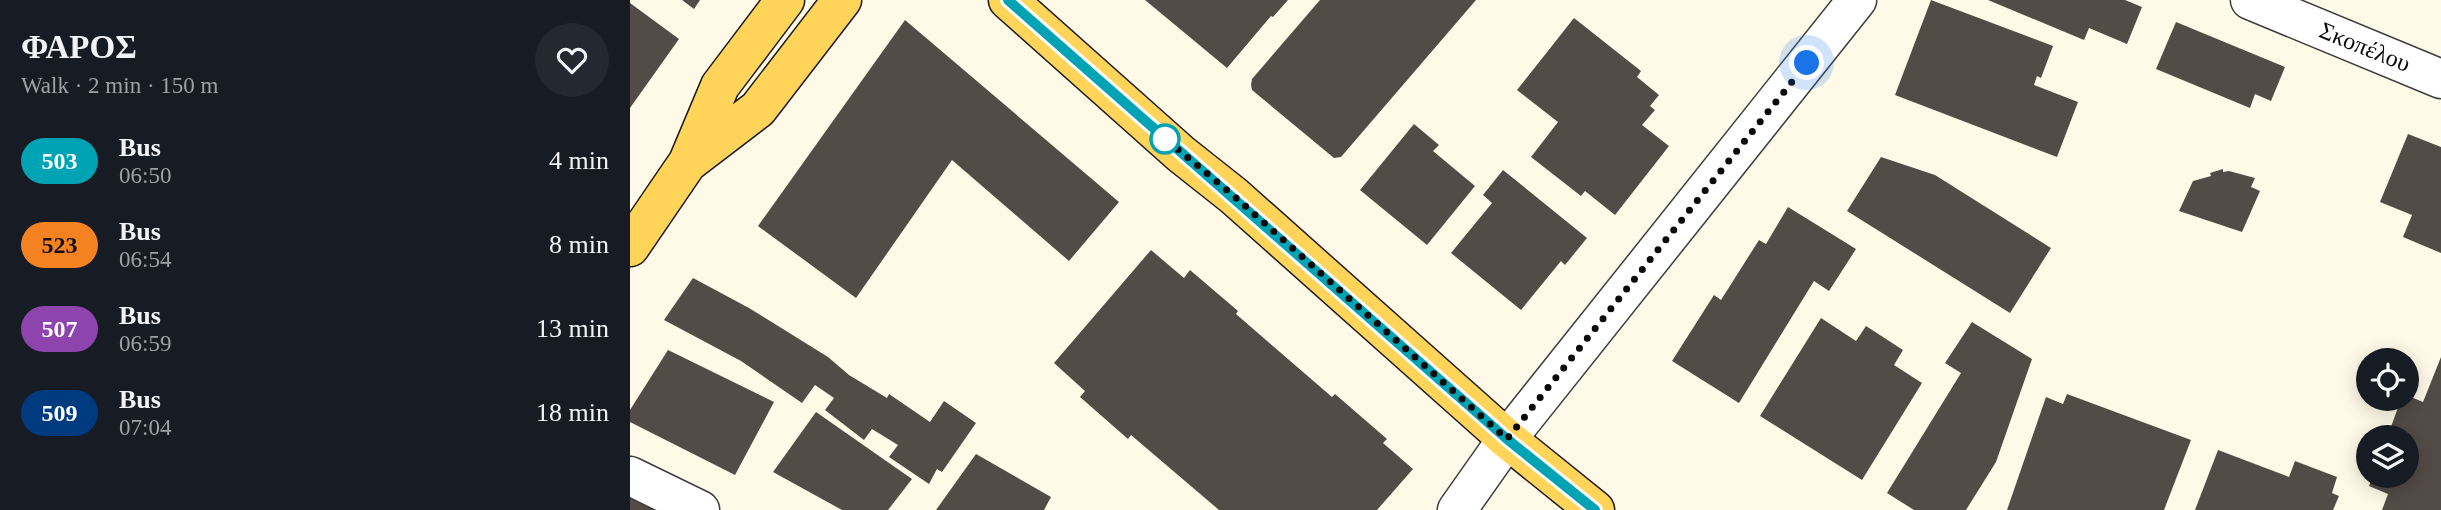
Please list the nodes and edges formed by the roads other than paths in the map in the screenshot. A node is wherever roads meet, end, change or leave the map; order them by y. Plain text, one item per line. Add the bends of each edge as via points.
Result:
1 (785, 0) edge
2 (842, 0) edge
3 (1008, 0) edge
4 (1857, 0) edge
5 (2250, 0) edge
6 (2441, 79) edge
7 (688, 162) junction
8 (630, 247) edge
9 (1507, 439) junction
10 (630, 476) edge
11 (700, 510) edge
12 (1457, 510) edge
13 (1595, 510) edge

1 - 7 main road via 720,86
2 - 7 main road via 758,109
3 - 9 main road
4 - 9 street
5 - 6 street, Σκοπέλου
7 - 8 main road
9 - 12 street
9 - 13 main road
10 - 11 street

